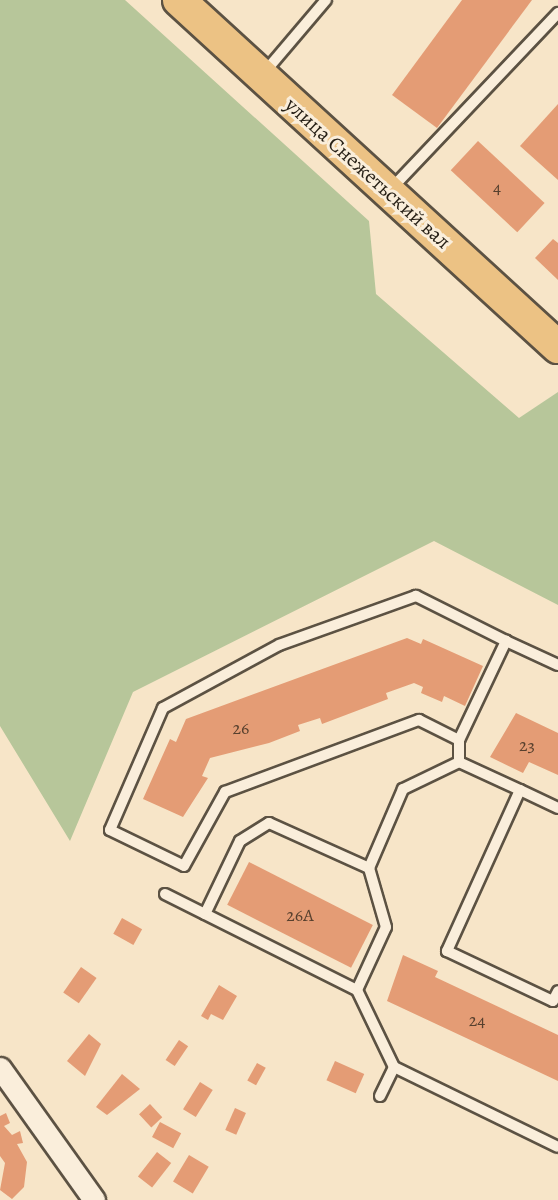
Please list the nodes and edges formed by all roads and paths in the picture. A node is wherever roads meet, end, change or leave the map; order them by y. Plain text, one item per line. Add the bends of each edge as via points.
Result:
1 (326, 0) edge
2 (183, 1) edge
3 (558, 13) edge
4 (262, 76) junction
5 (388, 192) junction
6 (558, 347) edge
7 (506, 641) junction
8 (558, 665) edge
9 (459, 740) junction
10 (459, 762) junction
11 (520, 790) junction
12 (558, 808) edge
13 (369, 868) junction
14 (165, 894) dead end
15 (205, 914) junction
16 (357, 990) junction
17 (558, 991) edge
18 (394, 1067) junction
19 (0, 1068) edge
20 (380, 1096) dead end
21 (558, 1147) edge
22 (94, 1200) edge

1 - 4 lane
2 - 4 main road, улица Снежетьский вал
3 - 5 lane
4 - 5 main road, улица Снежетьский вал
5 - 6 main road, улица Снежетьский вал
7 - 8 lane
7 - 9 lane
7 - 9 lane via 416,596 279,645 163,708 110,830 184,866 225,792 418,720
9 - 10 lane
10 - 11 lane
10 - 13 lane via 402,789
11 - 12 lane
11 - 17 lane via 447,951 553,1001
13 - 15 lane via 269,823 240,841
13 - 16 lane via 386,927
14 - 15 lane
15 - 16 lane
16 - 18 lane
18 - 20 lane
18 - 21 lane
19 - 22 street

